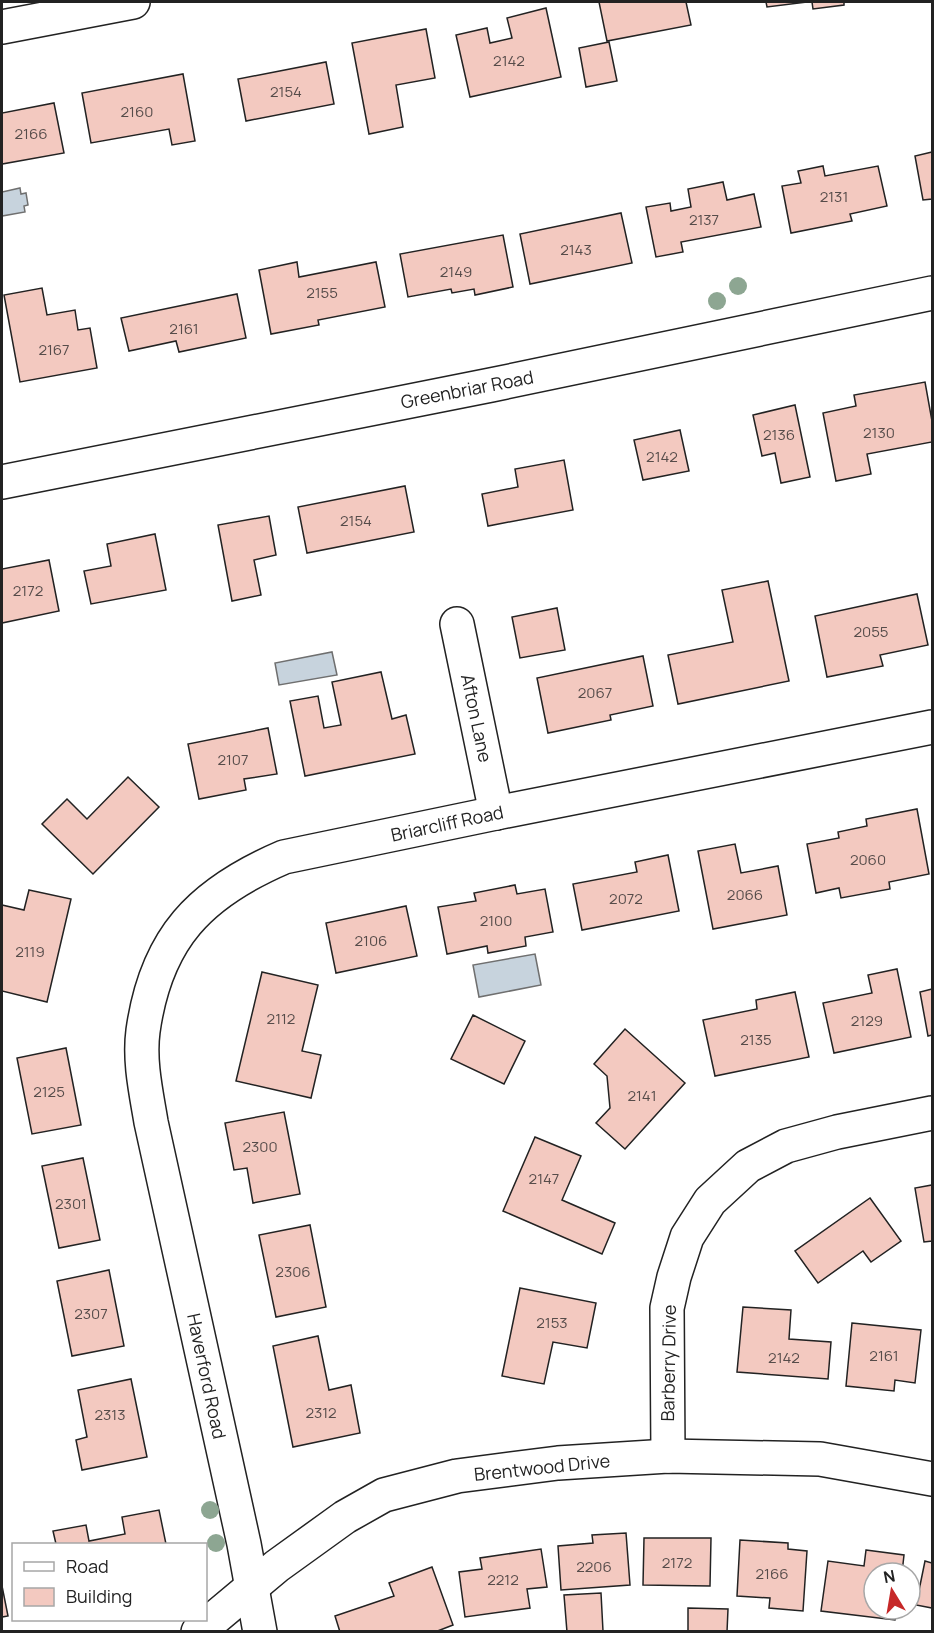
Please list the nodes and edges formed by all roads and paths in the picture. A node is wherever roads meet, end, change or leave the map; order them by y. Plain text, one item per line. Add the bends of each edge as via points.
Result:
1 (133, 2) edge
2 (2, 27) edge
3 (933, 293) edge
4 (2, 482) edge
5 (457, 624) dead end
6 (933, 726) edge
7 (496, 813) junction
8 (933, 1113) edge
9 (151, 1122) joint
10 (668, 1456) junction
11 (933, 1479) edge
12 (251, 1587) junction
13 (198, 1632) edge
14 (260, 1632) edge

1 - 2 street
3 - 4 street, Greenbriar Road
5 - 7 street, Afton Lane
6 - 7 street, Briarcliff Road
7 - 9 street, Briarcliff Road via 284,857 251,871 209,899 181,928 161,961 150,999 142,1032 143,1074
8 - 10 street, Barberry Drive via 786,1146 748,1166 710,1201 687,1237 666,1308
9 - 12 street, Haverford Road
10 - 11 street, Brentwood Drive via 820,1459
10 - 12 street, Brentwood Drive via 558,1463 458,1476 384,1495 345,1517
12 - 13 street, Brentwood Drive
12 - 14 street, Haverford Road

